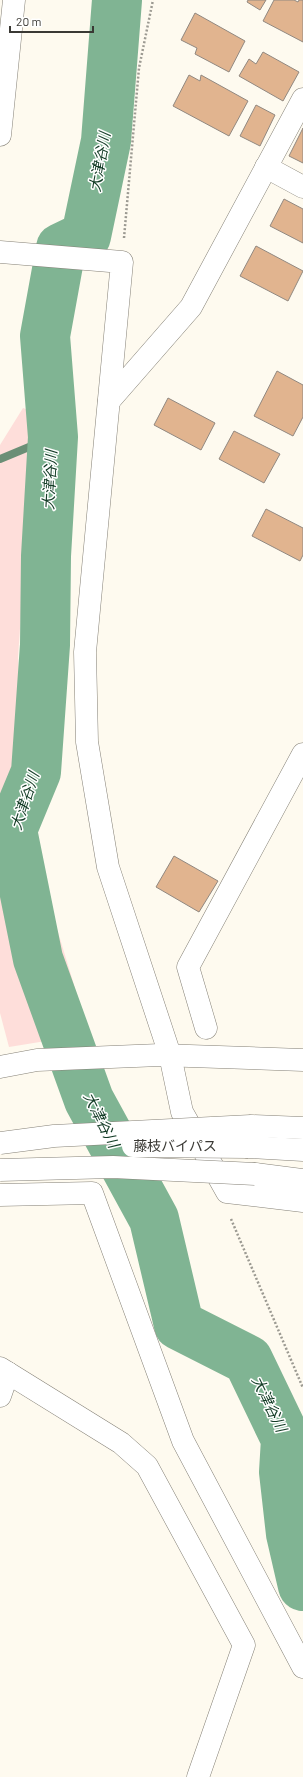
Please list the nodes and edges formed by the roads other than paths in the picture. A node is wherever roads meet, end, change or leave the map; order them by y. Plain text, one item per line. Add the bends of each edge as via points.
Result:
1 (14, 0) edge
2 (303, 99) edge
3 (0, 135) edge
4 (266, 167) junction
5 (303, 187) edge
6 (0, 252) edge
7 (109, 401) junction
8 (303, 754) edge
9 (206, 1028) dead end
10 (165, 1055) junction
11 (303, 1060) edge
12 (0, 1067) edge
13 (303, 1128) edge
14 (249, 1136) junction
15 (0, 1143) edge
16 (303, 1150) edge
17 (0, 1153) edge
18 (0, 1170) edge
19 (303, 1180) edge
20 (0, 1195) edge
21 (303, 1201) edge
22 (4, 1370) edge
23 (0, 1396) edge
24 (303, 1667) edge
25 (198, 1777) edge

1 - 3 main road
2 - 4 main road
4 - 5 main road
4 - 7 main road via 191,307
6 - 7 main road via 122,262
7 - 10 main road via 85,652 87,742 108,867
8 - 9 main road via 188,967
10 - 11 main road
10 - 12 main road via 37,1060
10 - 21 main road via 182,1112 227,1192
13 - 14 main road
14 - 15 main road, bridge via 54,1136
14 - 16 main road, 藤枝バイパス
14 - 17 main road, 藤枝バイパス, bridge
18 - 19 main road, bridge via 113,1167 255,1174
20 - 24 main road via 92,1193 183,1441
22 - 23 main road
22 - 25 main road via 121,1442 147,1466 244,1645

